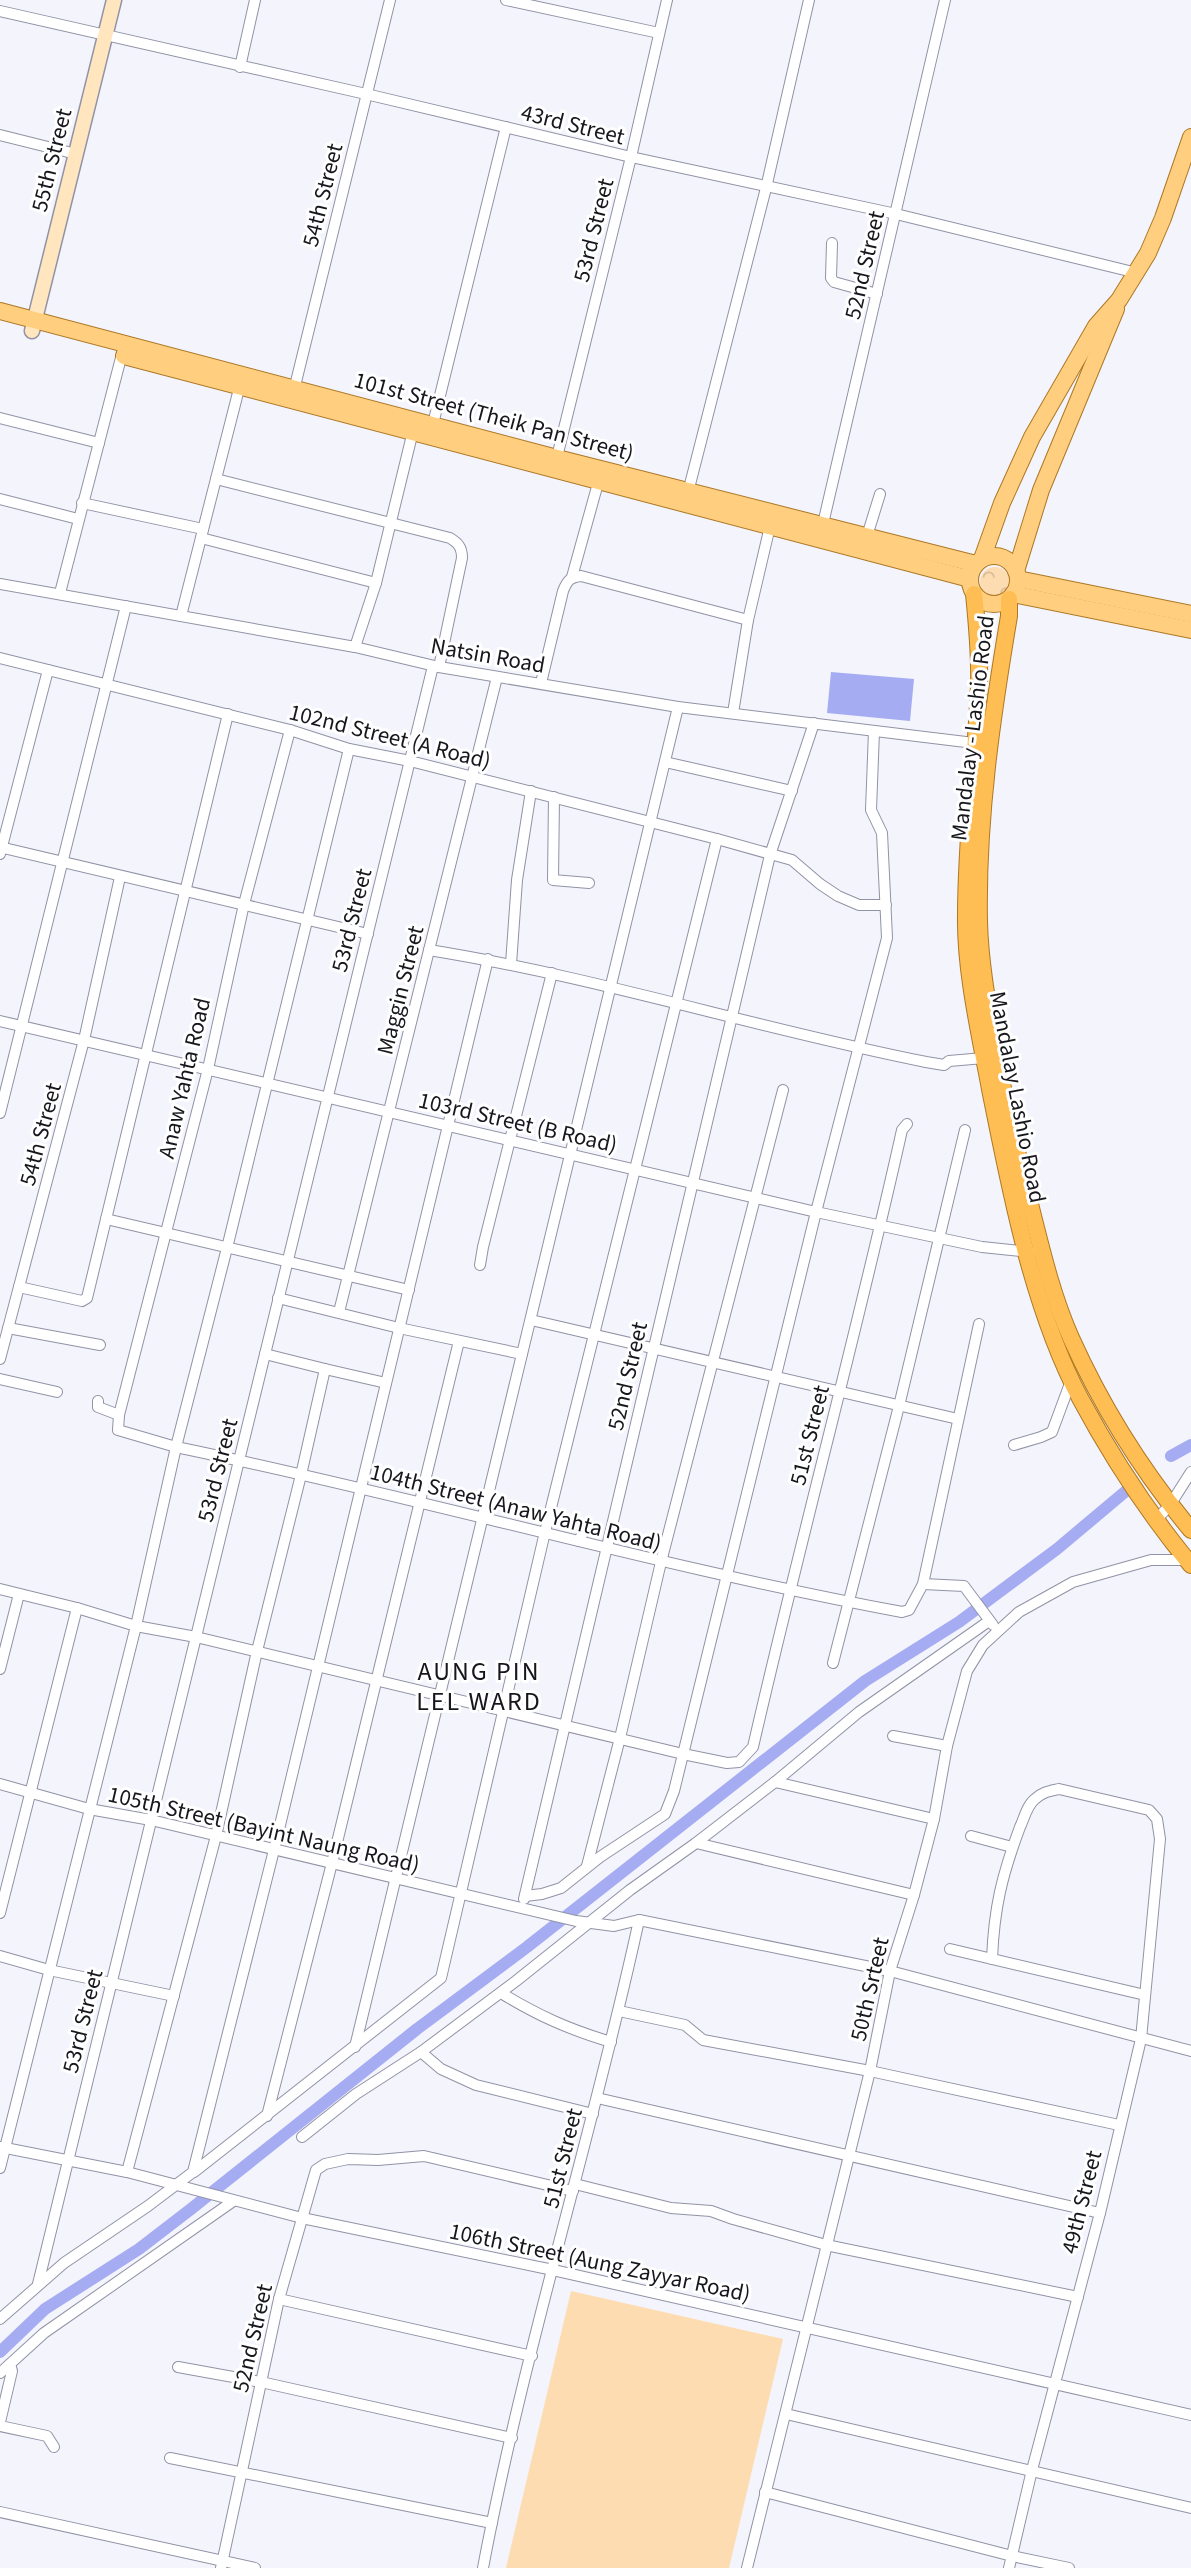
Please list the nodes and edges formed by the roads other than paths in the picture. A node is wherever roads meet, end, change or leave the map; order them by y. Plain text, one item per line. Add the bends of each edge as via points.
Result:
1 (114, 0) edge
2 (255, 0) edge
3 (390, 0) edge
4 (506, 0) edge
5 (667, 0) edge
6 (809, 0) edge
7 (945, 0) edge
8 (0, 11) edge
9 (659, 33) junction
10 (106, 35) junction
11 (240, 66) junction
12 (366, 94) junction
13 (506, 127) junction
14 (0, 135) edge
15 (1191, 137) edge
16 (76, 154) junction
17 (631, 158) junction
18 (766, 188) junction
19 (896, 214) junction
20 (832, 243) dead end
21 (1137, 273) junction
22 (877, 294) junction
23 (1119, 300) junction
24 (0, 311) edge
25 (0, 322) edge
26 (33, 326) junction
27 (123, 350) junction
28 (241, 380) junction
29 (293, 393) junction
30 (0, 418) edge
31 (433, 424) junction
32 (414, 426) junction
33 (99, 443) junction
34 (556, 463) junction
35 (601, 475) junction
36 (216, 479) junction
37 (880, 494) dead end
38 (686, 497) junction
39 (0, 499) edge
40 (82, 503) junction
41 (78, 519) junction
42 (772, 519) junction
43 (390, 524) junction
44 (821, 532) junction
45 (202, 533) junction
46 (867, 536) junction
47 (975, 574) junction
48 (572, 577) junction
49 (376, 583) junction
50 (0, 584) edge
51 (1014, 586) junction
52 (60, 593) junction
53 (126, 606) junction
54 (1191, 614) edge
55 (181, 616) junction
56 (748, 620) junction
57 (1191, 630) edge
58 (355, 647) junction
59 (0, 658) edge
60 (436, 666) junction
61 (48, 670) junction
62 (497, 677) junction
63 (106, 683) junction
64 (541, 683) junction
65 (678, 707) junction
66 (733, 713) junction
67 (228, 715) junction
68 (814, 723) junction
69 (290, 730) junction
70 (874, 731) junction
71 (974, 743) junction
72 (349, 749) junction
73 (410, 761) junction
74 (665, 762) junction
75 (472, 776) junction
76 (531, 791) junction
77 (792, 791) junction
78 (554, 797) junction
79 (652, 821) junction
80 (717, 839) junction
81 (1, 850) edge
82 (770, 855) junction
83 (62, 861) junction
84 (120, 877) junction
85 (589, 883) dead end
86 (184, 890) junction
87 (244, 904) junction
88 (886, 905) junction
89 (307, 921) junction
90 (368, 934) junction
91 (429, 950) junction
92 (488, 959) junction
93 (511, 964) junction
94 (552, 973) junction
95 (611, 986) junction
96 (678, 1003) junction
97 (730, 1018) junction
98 (0, 1021) edge
99 (21, 1026) junction
100 (84, 1040) junction
101 (858, 1048) junction
102 (146, 1055) junction
103 (984, 1058) junction
104 (208, 1069) junction
105 (268, 1084) junction
106 (783, 1090) dead end
107 (328, 1097) junction
108 (389, 1112) junction
109 (0, 1113) edge
110 (907, 1124) dead end
111 (450, 1126) junction
112 (965, 1130) dead end
113 (511, 1140) junction
114 (571, 1154) junction
115 (637, 1170) junction
116 (693, 1184) junction
117 (755, 1198) junction
118 (816, 1212) junction
119 (106, 1219) junction
120 (880, 1226) junction
121 (166, 1234) junction
122 (937, 1238) junction
123 (227, 1248) junction
124 (1035, 1252) junction
125 (288, 1261) junction
126 (480, 1265) dead end
127 (348, 1275) junction
128 (19, 1287) junction
129 (409, 1290) junction
130 (278, 1298) junction
131 (340, 1312) junction
132 (531, 1320) junction
133 (979, 1324) dead end
134 (8, 1328) junction
135 (399, 1328) junction
136 (595, 1335) junction
137 (459, 1341) junction
138 (100, 1345) dead end
139 (654, 1349) junction
140 (265, 1354) junction
141 (522, 1354) junction
142 (0, 1359) edge
143 (713, 1363) junction
144 (325, 1369) junction
145 (777, 1377) junction
146 (1072, 1378) junction
147 (0, 1379) edge
148 (386, 1383) junction
149 (840, 1391) junction
150 (57, 1392) dead end
151 (98, 1401) dead end
152 (899, 1406) junction
153 (119, 1415) junction
154 (958, 1419) junction
155 (121, 1433) joint
156 (1014, 1445) dead end
157 (176, 1447) junction
158 (239, 1460) junction
159 (1191, 1472) edge
160 (302, 1475) junction
161 (360, 1489) junction
162 (418, 1503) junction
163 (1170, 1505) junction
164 (483, 1518) junction
165 (1157, 1519) junction
166 (587, 1524) dead end
167 (1191, 1530) edge
168 (545, 1532) junction
169 (579, 1541) junction
170 (606, 1548) junction
171 (660, 1562) junction
172 (1189, 1563) edge
173 (727, 1576) junction
174 (923, 1584) junction
175 (0, 1589) edge
176 (789, 1589) junction
177 (19, 1594) junction
178 (848, 1602) junction
179 (77, 1608) junction
180 (989, 1621) junction
181 (136, 1626) junction
182 (998, 1631) junction
183 (196, 1637) junction
184 (257, 1651) junction
185 (833, 1663) dead end
186 (317, 1666) junction
187 (0, 1670) edge
188 (377, 1680) junction
189 (440, 1695) junction
190 (502, 1711) junction
191 (565, 1724) junction
192 (893, 1736) dead end
193 (620, 1738) junction
194 (947, 1746) junction
195 (683, 1754) junction
196 (775, 1782) junction
197 (0, 1784) edge
198 (30, 1791) junction
199 (89, 1809) junction
200 (934, 1819) junction
201 (151, 1820) junction
202 (216, 1836) junction
203 (971, 1836) dead end
204 (696, 1843) junction
205 (1012, 1847) junction
206 (274, 1850) junction
207 (332, 1863) junction
208 (587, 1867) junction
209 (396, 1879) junction
210 (459, 1893) junction
211 (914, 1895) junction
212 (523, 1901) junction
213 (0, 1913) edge
214 (639, 1920) junction
215 (591, 1924) junction
216 (950, 1949) dead end
217 (0, 1956) edge
218 (992, 1959) junction
219 (49, 1970) junction
220 (890, 1970) junction
221 (111, 1983) junction
222 (501, 1993) junction
223 (1145, 1995) junction
224 (174, 1996) junction
225 (619, 2011) junction
226 (1141, 2039) junction
227 (611, 2042) junction
228 (355, 2047) junction
229 (1191, 2051) edge
230 (421, 2052) junction
231 (870, 2071) junction
232 (597, 2098) junction
233 (593, 2114) junction
234 (267, 2116) junction
235 (1119, 2125) junction
236 (302, 2137) dead end
237 (2, 2148) edge
238 (849, 2155) junction
239 (68, 2159) junction
240 (0, 2168) edge
241 (128, 2172) junction
242 (193, 2172) junction
243 (182, 2186) junction
244 (574, 2188) junction
245 (228, 2200) junction
246 (1100, 2213) junction
247 (302, 2218) junction
248 (826, 2245) junction
249 (554, 2270) junction
250 (38, 2284) junction
251 (1078, 2297) junction
252 (279, 2299) junction
253 (0, 2319) edge
254 (807, 2327) junction
255 (532, 2357) junction
256 (10, 2364) junction
257 (178, 2367) dead end
258 (0, 2374) edge
259 (261, 2382) junction
260 (1055, 2383) junction
261 (786, 2414) junction
262 (1191, 2415) edge
263 (0, 2424) edge
264 (512, 2438) junction
265 (54, 2447) dead end
266 (170, 2458) dead end
267 (1032, 2469) junction
268 (242, 2474) junction
269 (765, 2492) junction
270 (1191, 2508) edge
271 (0, 2512) edge
272 (492, 2523) junction
273 (1012, 2556) junction
274 (222, 2564) edge
275 (255, 2568) edge
276 (484, 2568) edge
277 (747, 2568) edge
278 (1009, 2568) edge
279 (1069, 2568) edge

1 - 10 main road, 55th Street
2 - 11 street
3 - 12 street, 54th Street
4 - 9 street
5 - 9 street, 53rd Street
6 - 18 street
7 - 19 street, 52nd Street
8 - 10 street, 43rd Street
9 - 17 street, 53rd Street
10 - 11 street, 43rd Street
10 - 16 main road, 55th Street
11 - 12 street, 43rd Street
12 - 13 street, 43rd Street
12 - 29 street, 54th Street
13 - 17 street, 43rd Street
13 - 31 street
14 - 16 street
15 - 21 main road via 1163,218
16 - 26 main road, 55th Street
17 - 18 street, 43rd Street
17 - 34 street, 53rd Street
18 - 19 street, 43rd Street
18 - 38 street
19 - 21 street, 43rd Street
19 - 22 street, 52nd Street
20 - 22 street via 834,282
21 - 23 main road
22 - 44 street, 52nd Street
23 - 47 main road via 1096,326 1032,437
23 - 51 main road via 1041,490
24 - 26 main road, 101st Street (Theik Pan Street)
25 - 26 main road, 101st Street (Theik Pan Street)
26 - 27 main road, 101st Street (Theik Pan Street)
27 - 28 main road, 101st Street (Theik Pan Street)
27 - 33 street
28 - 29 main road, 101st Street (Theik Pan Street)
28 - 36 street
29 - 32 main road, 101st Street (Theik Pan Street)
30 - 33 street
31 - 32 main road, 101st Street (Theik Pan Street)
31 - 34 main road, 101st Street (Theik Pan Street)
32 - 34 main road, 101st Street (Theik Pan Street)
32 - 43 street
33 - 40 street
34 - 35 main road, 101st Street (Theik Pan Street)
35 - 38 main road, 101st Street (Theik Pan Street)
35 - 48 street
36 - 43 street
36 - 45 street
37 - 46 street
38 - 42 main road, 101st Street (Theik Pan Street)
39 - 41 street
40 - 41 street
40 - 45 street
41 - 52 street
42 - 44 main road, 101st Street (Theik Pan Street)
42 - 56 street
43 - 49 street
43 - 60 street, 53rd Street via 450,538 462,551
44 - 46 main road, 101st Street (Theik Pan Street)
44 - 47 main road, 101st Street (Theik Pan Street)
45 - 49 street
45 - 55 street
46 - 47 main road, 101st Street (Theik Pan Street)
47 - 51 main road via 990,557 1005,559
47 - 51 main road via 981,601 1000,603
47 - 71 highway, Mandalay Lashio Road via 979,685
48 - 56 street
48 - 64 street via 563,592
49 - 58 street
50 - 52 street, Natsin Road
51 - 54 main road
51 - 57 main road
51 - 124 highway, Mandalay - Lashio Road via 986,767 979,923 1005,1100
52 - 53 street, Natsin Road
53 - 55 street, Natsin Road
53 - 63 street
55 - 58 street, Natsin Road
56 - 66 street
58 - 60 street, Natsin Road
59 - 61 street, 102nd Street (A Road)
60 - 62 street, Natsin Road
60 - 73 street, 53rd Street
61 - 63 street, 102nd Street (A Road)
61 - 81 street
62 - 64 street, Natsin Road
62 - 75 street, Maggin Street
63 - 67 street, 102nd Street (A Road)
63 - 83 street
64 - 65 street, Natsin Road
65 - 66 street, Natsin Road
65 - 74 street
66 - 68 street, Natsin Road
67 - 69 street, 102nd Street (A Road)
67 - 86 street
68 - 70 street, Natsin Road
68 - 77 street, 52nd Street
69 - 72 street, 102nd Street (A Road)
69 - 87 street, Anaw Yahta Road
70 - 71 street, Natsin Road
70 - 88 street via 871,810 882,833
71 - 103 highway, Mandalay Lashio Road via 965,920
72 - 73 street, 102nd Street (A Road)
72 - 89 street
73 - 75 street, 102nd Street (A Road)
73 - 90 street, 53rd Street
74 - 77 street
74 - 79 street
75 - 76 street, 102nd Street (A Road)
75 - 91 street, Maggin Street
76 - 78 street, 102nd Street (A Road)
76 - 93 street via 517,880
77 - 82 street, 52nd Street
78 - 79 street, 102nd Street (A Road)
78 - 85 street via 553,880
79 - 80 street, 102nd Street (A Road)
79 - 95 street
80 - 82 street, 102nd Street (A Road)
80 - 96 street
81 - 83 street
82 - 88 street, 102nd Street (A Road) via 792,860 838,896 859,905
82 - 97 street, 52nd Street
83 - 84 street
83 - 99 street
84 - 86 street
84 - 100 street, 54th Street
86 - 87 street
86 - 102 street
87 - 89 street
87 - 104 street, Anaw Yahta Road
88 - 101 street via 887,938
89 - 90 street
89 - 105 street
90 - 107 street, 53rd Street
91 - 92 street
91 - 108 street, Maggin Street
92 - 93 street
92 - 111 street
93 - 94 street
94 - 95 street
94 - 113 street
95 - 96 street
95 - 114 street
96 - 97 street
96 - 115 street
97 - 101 street
97 - 116 street, 52nd Street
98 - 99 street, 103rd Street (B Road)
99 - 100 street, 103rd Street (B Road)
99 - 109 street
100 - 102 street, 103rd Street (B Road)
100 - 128 street, 54th Street
101 - 103 street via 944,1065
101 - 118 street
102 - 104 street, 103rd Street (B Road)
102 - 119 street
103 - 124 highway, Mandalay Lashio Road via 1010,1183
104 - 105 street, 103rd Street (B Road)
104 - 121 street, Anaw Yahta Road
105 - 107 street, 103rd Street (B Road)
105 - 123 street
106 - 117 street
107 - 108 street, 103rd Street (B Road)
107 - 125 street, 53rd Street
108 - 111 street, 103rd Street (B Road)
108 - 127 street, Maggin Street
110 - 120 street, 51st Street
111 - 113 street, 103rd Street (B Road)
111 - 129 street
112 - 122 street
113 - 114 street, 103rd Street (B Road)
113 - 126 street
114 - 115 street, 103rd Street (B Road)
114 - 132 street
115 - 116 street, 103rd Street (B Road)
115 - 136 street
116 - 117 street, 103rd Street (B Road)
116 - 139 street, 52nd Street
117 - 118 street, 103rd Street (B Road)
117 - 143 street
118 - 120 street, 103rd Street (B Road)
118 - 145 street
119 - 121 street
119 - 128 street via 85,1300
120 - 122 street, 103rd Street (B Road)
120 - 149 street, 51st Street
121 - 123 street
121 - 153 street, Anaw Yahta Road
122 - 124 street, 103rd Street (B Road)
122 - 152 street
123 - 125 street
123 - 157 street
124 - 146 highway, Mandalay Lashio Road via 1055,1339
124 - 163 highway, Mandalay - Lashio Road via 1117,1428
125 - 127 street
125 - 130 street, 53rd Street
127 - 129 street
127 - 131 street, Maggin Street
128 - 134 street, 54th Street
129 - 135 street
130 - 131 street
130 - 140 street, 53rd Street
131 - 135 street
132 - 136 street
132 - 141 street
133 - 154 street
134 - 138 street
134 - 142 street, 54th Street
135 - 137 street
135 - 148 street
136 - 139 street
136 - 168 street
137 - 141 street
137 - 162 street
139 - 143 street
139 - 170 street, 52nd Street
140 - 144 street
140 - 158 street, 53rd Street
141 - 164 street
143 - 145 street
143 - 171 street
144 - 148 street
144 - 160 street
145 - 149 street
145 - 173 street
146 - 156 street via 1052,1432
146 - 165 highway, Mandalay Lashio Road
147 - 150 street
148 - 161 street
149 - 152 street
149 - 176 street, 51st Street
151 - 153 street via 98,1407
152 - 154 street
152 - 178 street
153 - 155 street, Anaw Yahta Road
154 - 174 street
155 - 157 street, 104th Street (Anaw Yahta Road)
157 - 158 street, 104th Street (Anaw Yahta Road)
157 - 181 street
158 - 160 street, 104th Street (Anaw Yahta Road)
158 - 183 street, 53rd Street
159 - 163 street
160 - 161 street, 104th Street (Anaw Yahta Road)
160 - 184 street
161 - 162 street, 104th Street (Anaw Yahta Road)
161 - 186 street
162 - 164 street, 104th Street (Anaw Yahta Road)
162 - 188 street
163 - 165 street
163 - 167 highway, Mandalay - Lashio Road
164 - 168 street, 104th Street (Anaw Yahta Road)
164 - 189 street
165 - 172 highway, Mandalay Lashio Road
166 - 169 street
168 - 169 street, 104th Street (Anaw Yahta Road)
168 - 190 street
169 - 170 street, 104th Street (Anaw Yahta Road)
170 - 171 street, 104th Street (Anaw Yahta Road)
170 - 191 street, 52nd Street
171 - 173 street, 104th Street (Anaw Yahta Road)
171 - 193 street
172 - 182 street, 50th Srteet via 1151,1560 1073,1582 1019,1612
173 - 176 street, 104th Street (Anaw Yahta Road)
173 - 195 street
174 - 178 street, 104th Street (Anaw Yahta Road) via 909,1611
174 - 180 street via 968,1589
175 - 177 street
176 - 178 street, 104th Street (Anaw Yahta Road)
176 - 195 street, 51st Street via 753,1747 739,1762
177 - 179 street
177 - 187 street
178 - 185 street
179 - 181 street
179 - 198 street
180 - 182 street
180 - 196 street via 859,1712
181 - 183 street
181 - 199 street
182 - 194 street, 50th Srteet via 973,1657
183 - 184 street
183 - 201 street, 53rd Street
184 - 186 street
184 - 202 street
186 - 188 street
186 - 206 street
188 - 189 street
188 - 207 street
189 - 190 street
189 - 209 street
190 - 191 street
190 - 210 street
191 - 193 street
191 - 212 street, 52nd Street
192 - 194 street
193 - 195 street
193 - 208 street
194 - 200 street, 50th Srteet
195 - 208 street via 665,1814
196 - 200 street
196 - 204 street
197 - 198 street, 105th Street (Bayint Naung Road)
198 - 199 street, 105th Street (Bayint Naung Road)
198 - 213 street
199 - 201 street, 105th Street (Bayint Naung Road)
199 - 219 street
200 - 211 street, 50th Srteet
201 - 202 street, 105th Street (Bayint Naung Road)
201 - 221 street, 53rd Street
202 - 206 street, 105th Street (Bayint Naung Road)
202 - 224 street
203 - 205 street
204 - 211 street
204 - 215 street
205 - 218 street via 994,1914
205 - 223 street, 49th Street via 1032,1801 1045,1792 1059,1789 1149,1810 1157,1819 1160,1839
206 - 207 street, 105th Street (Bayint Naung Road)
206 - 242 street
207 - 209 street, 105th Street (Bayint Naung Road)
207 - 234 street
208 - 212 street via 552,1892
209 - 210 street, 105th Street (Bayint Naung Road)
209 - 228 street
210 - 212 street, 105th Street (Bayint Naung Road)
210 - 228 street via 442,1978
211 - 220 street, 50th Srteet
212 - 215 street, 105th Street (Bayint Naung Road) via 538,1911
214 - 215 street via 614,1926
214 - 220 street
214 - 225 street, 51st Street
215 - 222 street
216 - 218 street
217 - 219 street
218 - 223 street
219 - 221 street
219 - 237 street
220 - 226 street
220 - 231 street, 50th Srteet
221 - 224 street
221 - 239 street, 53rd Street
222 - 227 street via 543,2018
222 - 230 street
223 - 226 street, 49th Street
224 - 241 street
225 - 227 street, 51st Street
225 - 231 street via 685,2025 703,2040
226 - 229 street
226 - 235 street, 49th Street
227 - 232 street, 51st Street
228 - 234 street
230 - 233 street via 441,2069 476,2085
230 - 236 street via 356,2094
231 - 235 street
231 - 238 street, 50th Srteet
232 - 233 street, 51st Street
232 - 238 street
233 - 244 street, 51st Street
234 - 242 street
235 - 246 street, 49th Street
237 - 239 street, 106th Street (Aung Zayyar Road)
237 - 240 street
238 - 246 street
238 - 248 street, 50th Srteet
239 - 241 street, 106th Street (Aung Zayyar Road)
239 - 250 street, 53rd Street
241 - 243 street, 106th Street (Aung Zayyar Road)
242 - 243 street
243 - 245 street, 106th Street (Aung Zayyar Road)
243 - 250 street
244 - 247 street, 52nd Street via 424,2156 367,2158 334,2162 316,2171
244 - 248 street via 671,2208 712,2211
244 - 249 street, 51st Street
245 - 247 street, 106th Street (Aung Zayyar Road)
245 - 256 street via 44,2333
246 - 251 street, 49th Street
247 - 249 street, 106th Street (Aung Zayyar Road)
247 - 252 street, 52nd Street
248 - 251 street
248 - 254 street, 50th Srteet
249 - 254 street, 106th Street (Aung Zayyar Road)
249 - 255 street, 51st Street
250 - 253 street
251 - 260 street, 49th Street
252 - 255 street
252 - 259 street, 52nd Street
254 - 260 street, 106th Street (Aung Zayyar Road)
254 - 261 street, 50th Srteet
255 - 264 street, 51st Street
256 - 258 street
256 - 263 street
257 - 259 street
259 - 264 street
259 - 268 street, 52nd Street
260 - 262 street, 106th Street (Aung Zayyar Road)
260 - 267 street, 49th Street
261 - 267 street
261 - 269 street, 50th Srteet
263 - 265 street via 47,2436
264 - 272 street, 51st Street
266 - 268 street
267 - 270 street
267 - 273 street, 49th Street
268 - 272 street
268 - 274 street, 52nd Street
269 - 273 street
269 - 277 street, 50th Srteet
271 - 274 street
272 - 276 street, 51st Street
273 - 278 street, 49th Street
273 - 279 street
274 - 275 street

